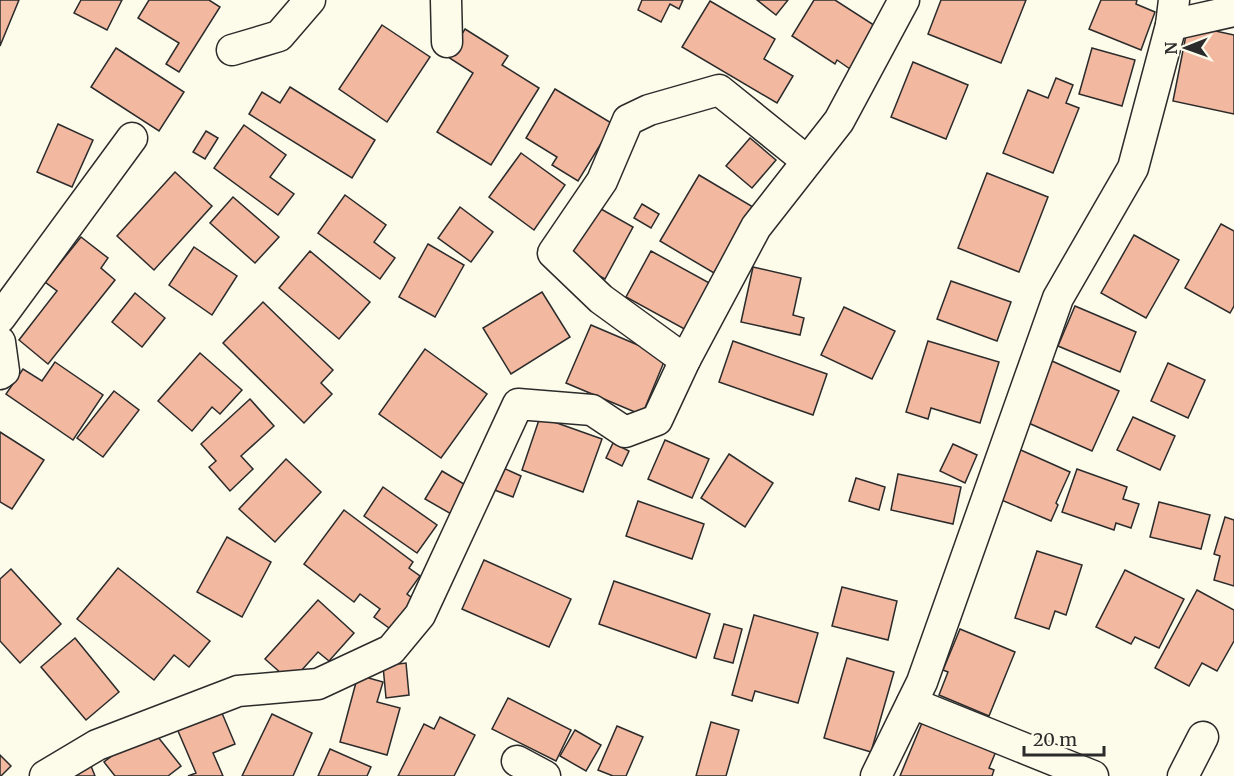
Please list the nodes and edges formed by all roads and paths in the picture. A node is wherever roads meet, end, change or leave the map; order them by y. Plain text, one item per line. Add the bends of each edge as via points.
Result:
1 (310, 0) edge
2 (446, 0) edge
3 (904, 0) edge
4 (1234, 11) edge
5 (1173, 12) edge
6 (447, 42) dead end
7 (232, 50) dead end
8 (132, 138) dead end
9 (807, 161) junction
10 (0, 318) edge
11 (0, 342) edge
12 (685, 360) junction
13 (0, 374) edge
14 (912, 703) junction
15 (1203, 737) dead end
16 (517, 761) dead end
17 (45, 776) edge
18 (545, 776) edge
19 (876, 776) edge
20 (1093, 776) edge
21 (1183, 776) edge

1 - 7 street via 279,36
2 - 6 street
3 - 9 street via 840,121
4 - 5 street
5 - 14 street via 1133,168 1058,298
8 - 10 street
9 - 12 street via 756,227
9 - 12 street via 719,90 628,120 602,181 553,253 601,299
11 - 13 street
12 - 17 street via 657,420 625,432 592,410 518,405 420,615 391,650 318,684 238,691 97,746
14 - 19 street
14 - 20 street
15 - 21 street
16 - 18 street

